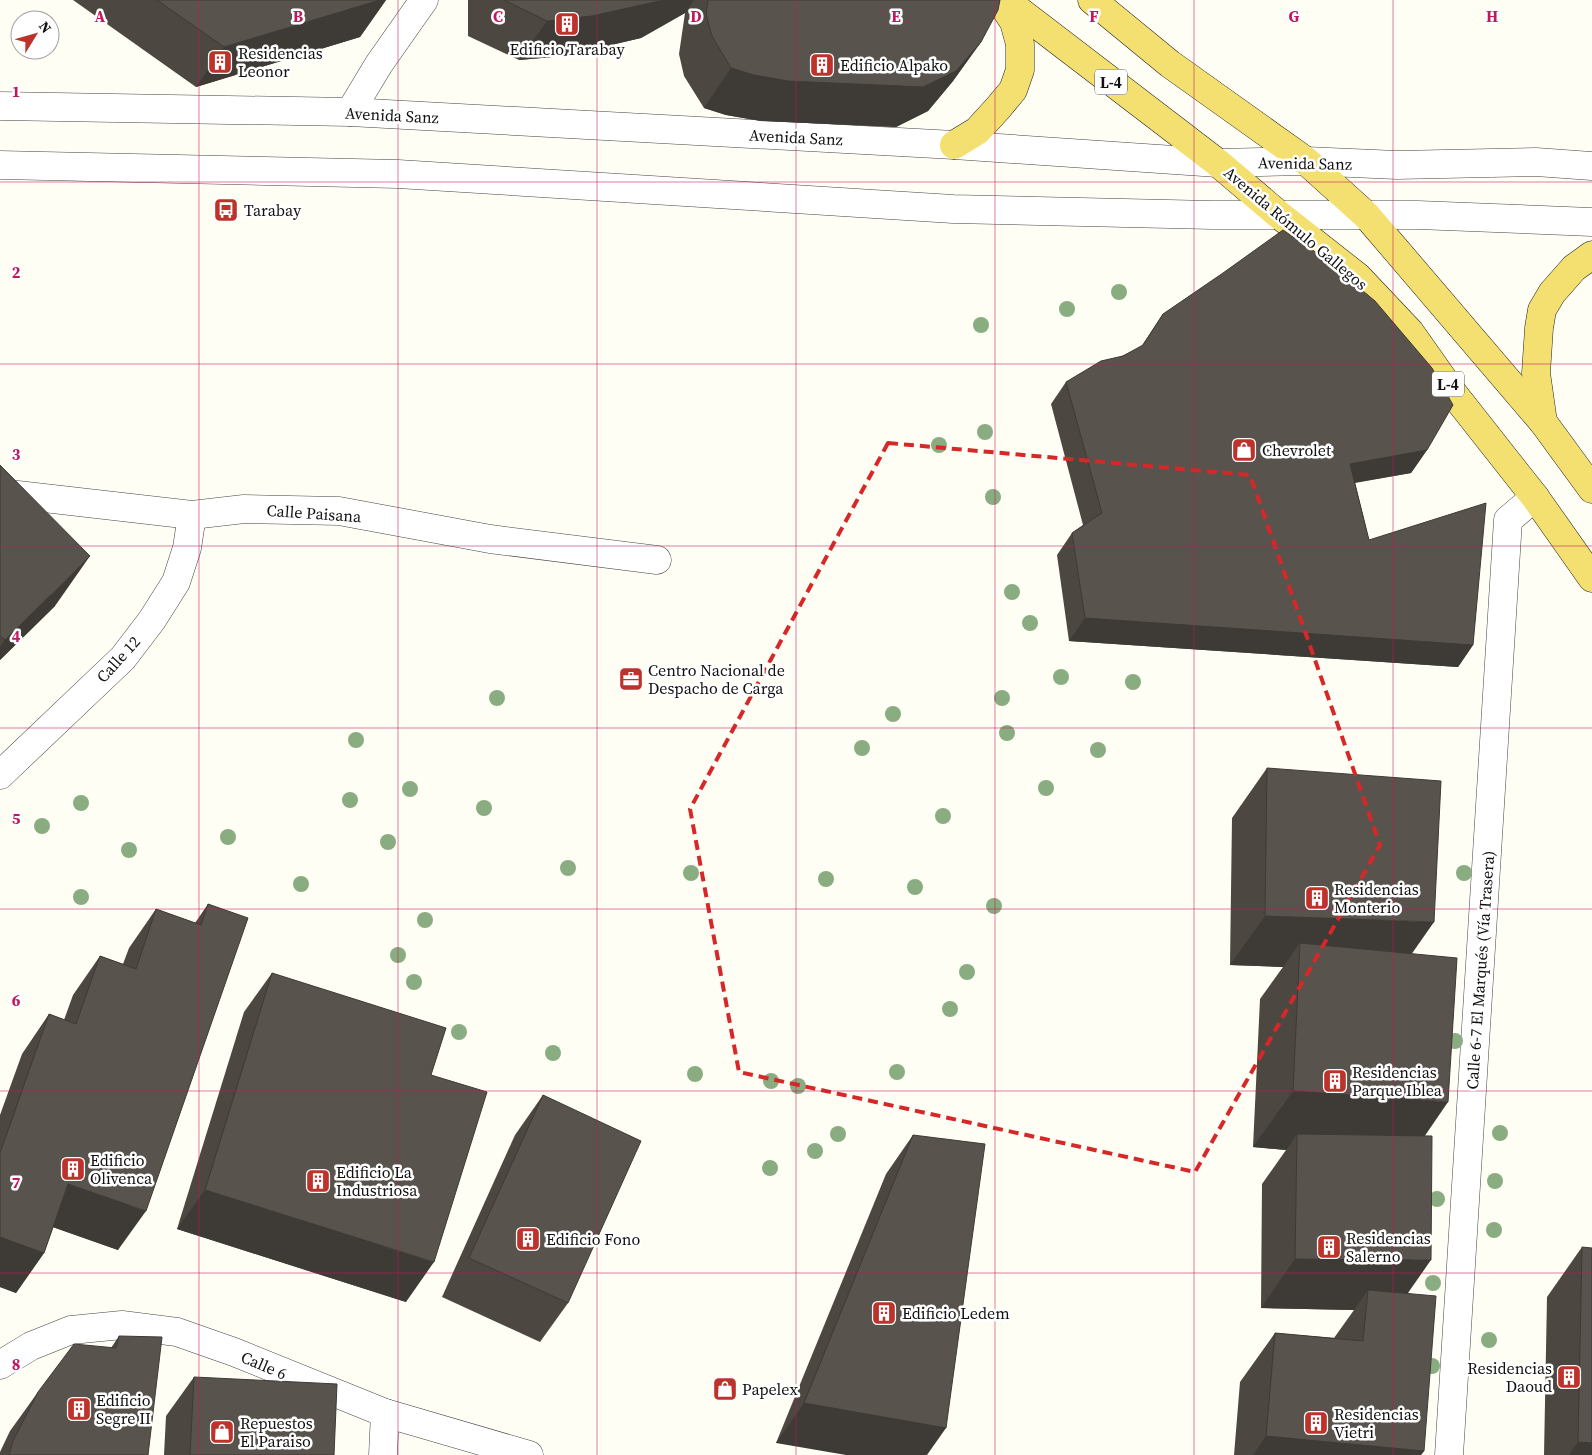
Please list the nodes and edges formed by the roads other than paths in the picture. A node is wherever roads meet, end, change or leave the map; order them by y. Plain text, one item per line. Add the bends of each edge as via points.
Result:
1 (424, 0) edge
2 (1000, 0) edge
3 (1005, 0) edge
4 (1092, 0) edge
5 (0, 106) edge
6 (350, 112) junction
7 (954, 145) junction
8 (1306, 161) junction
9 (1218, 163) junction
10 (0, 165) edge
11 (1592, 166) edge
12 (1278, 214) junction
13 (1367, 216) junction
14 (1592, 222) edge
15 (1592, 254) edge
16 (1543, 422) junction
17 (1568, 456) junction
18 (1592, 466) edge
19 (1592, 489) edge
20 (0, 493) edge
21 (1535, 497) junction
22 (192, 516) junction
23 (657, 560) dead end
24 (1592, 578) edge
25 (0, 775) edge
26 (0, 1366) edge
27 (385, 1413) junction
28 (383, 1455) edge
29 (529, 1455) edge
30 (1450, 1455) edge

1 - 6 street
2 - 7 main road via 1014,22 1020,44 1020,70 1013,90 998,108 976,131
3 - 9 main road, Avenida Rómulo Gallegos / L-4
4 - 8 main road via 1170,64
5 - 6 street, Avenida Sanz
6 - 7 street, Avenida Sanz
7 - 9 street, Avenida Sanz
8 - 9 street, Avenida Sanz
8 - 11 street, Avenida Sanz via 1397,166 1536,162
8 - 13 main road
9 - 12 main road, Avenida Rómulo Gallegos / L-4
10 - 12 street via 398,174 953,209
12 - 13 street
12 - 21 main road, Avenida Rómulo Gallegos / L-4 via 1358,277 1410,332
13 - 14 street
13 - 16 main road
15 - 16 main road via 1552,292 1542,310 1536,373
16 - 17 main road
17 - 18 street
17 - 19 main road
20 - 22 street, Calle Paisana
21 - 24 main road, Avenida Rómulo Gallegos / L-4
21 - 30 street, Calle 6-7 El Marqués (Vía Trasera) via 1508,520
22 - 23 street, Calle Paisana via 244,509 339,512 490,539
22 - 25 street, Calle 12 via 187,548 176,582 152,620 123,658
26 - 27 street, Calle 6 via 31,1346 71,1330 131,1326 177,1332
27 - 28 street
27 - 29 street, Calle 6

